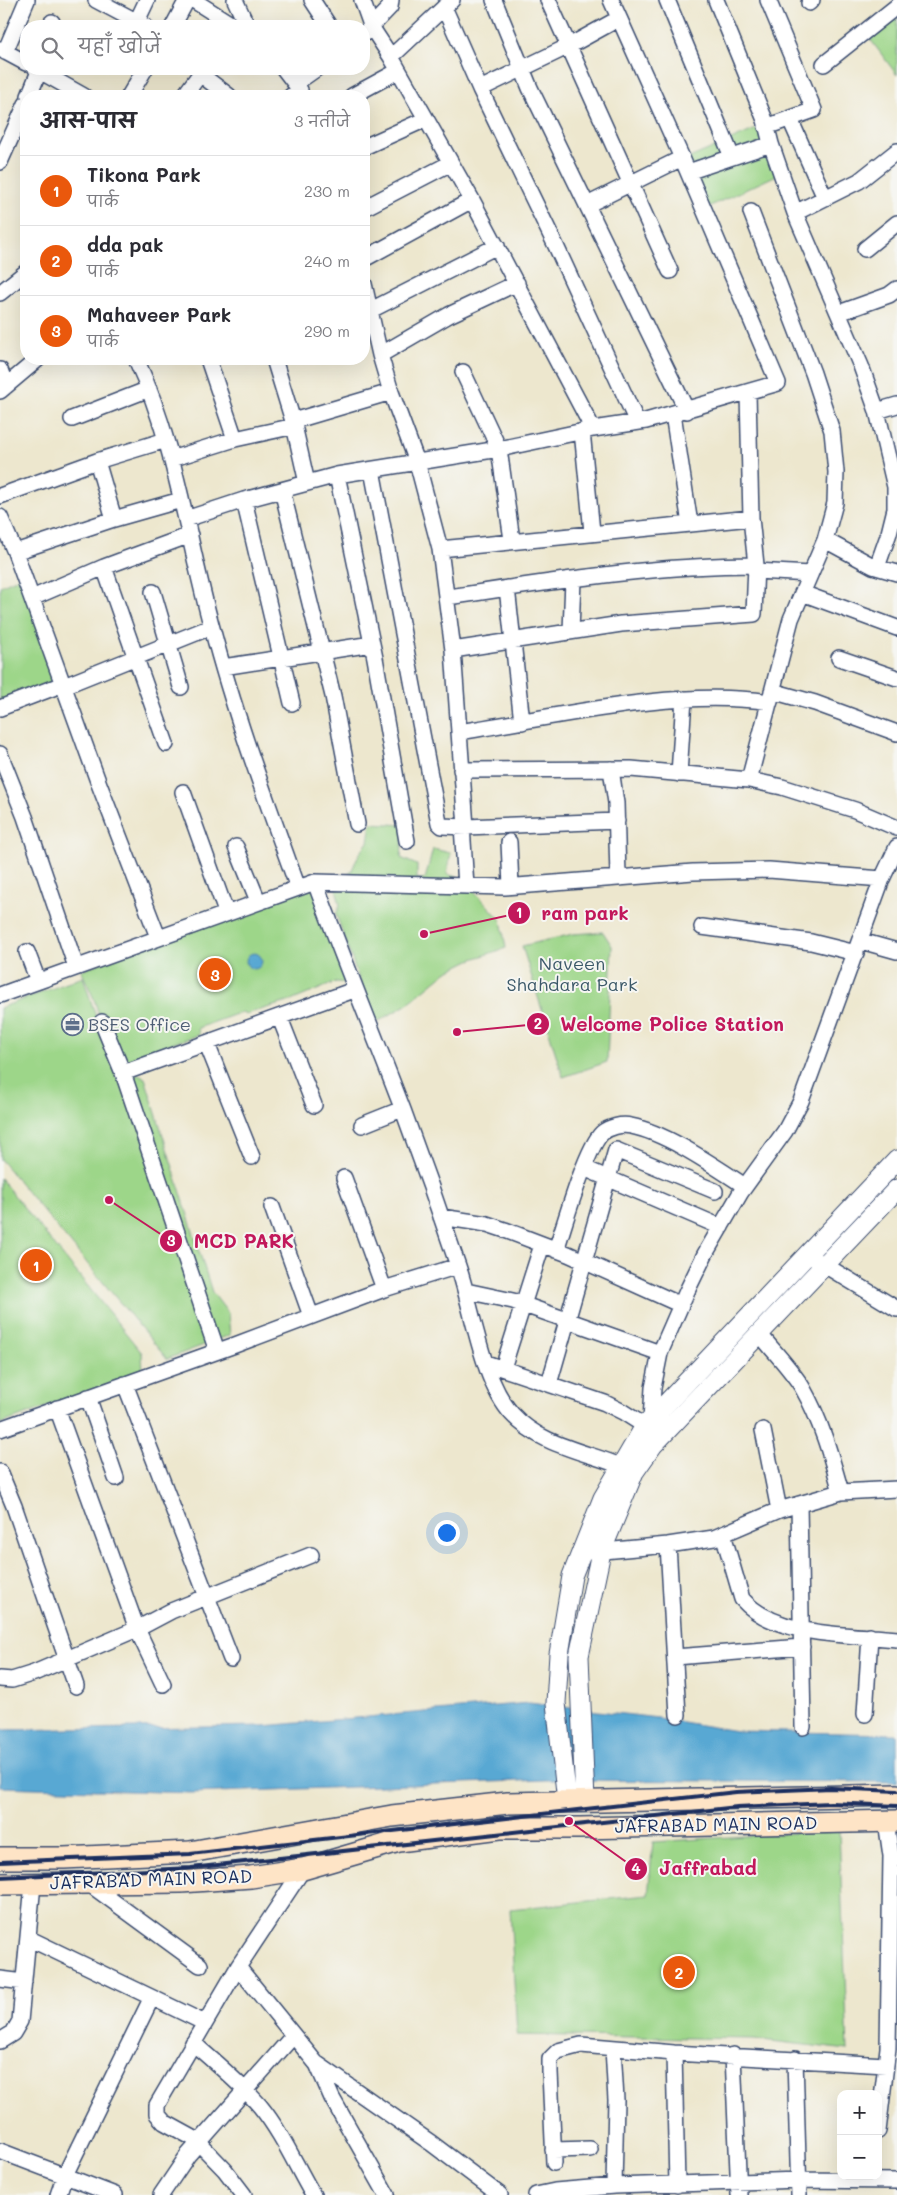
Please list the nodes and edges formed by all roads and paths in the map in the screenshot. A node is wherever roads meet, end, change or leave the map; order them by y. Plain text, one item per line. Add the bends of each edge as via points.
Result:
1 (27, 0) edge
2 (96, 0) edge
3 (147, 0) edge
4 (187, 0) edge
5 (193, 0) edge
6 (235, 0) edge
7 (312, 0) edge
8 (362, 0) edge
9 (390, 0) edge
10 (494, 0) edge
11 (548, 0) edge
12 (611, 0) edge
13 (667, 0) edge
14 (716, 0) edge
15 (768, 0) edge
16 (448, 4) edge
17 (897, 6) edge
18 (618, 19) junction
19 (134, 20) edge
20 (142, 20) edge
21 (178, 20) edge
22 (225, 20) edge
23 (244, 20) edge
24 (326, 20) edge
25 (366, 20) edge
26 (370, 29) edge
27 (370, 33) edge
28 (568, 46) junction
29 (2, 50) edge
30 (391, 57) junction
31 (20, 60) edge
32 (824, 64) dead end
33 (521, 68) junction
34 (398, 71) junction
35 (34, 75) edge
36 (47, 75) edge
37 (141, 75) edge
38 (198, 75) edge
39 (205, 75) edge
40 (288, 75) edge
41 (311, 75) edge
42 (480, 89) junction
43 (31, 90) edge
44 (74, 90) edge
45 (133, 90) edge
46 (188, 90) edge
47 (222, 90) edge
48 (297, 90) edge
49 (299, 90) edge
50 (363, 90) edge
51 (20, 117) edge
52 (426, 119) junction
53 (790, 119) junction
54 (766, 127) junction
55 (370, 144) edge
56 (771, 144) junction
57 (897, 151) edge
58 (732, 157) junction
59 (682, 158) junction
60 (0, 162) edge
61 (451, 163) junction
62 (688, 172) junction
63 (630, 182) junction
64 (825, 198) junction
65 (472, 200) junction
66 (370, 205) edge
67 (587, 205) junction
68 (751, 212) dead end
69 (795, 213) junction
70 (897, 223) edge
71 (497, 246) junction
72 (865, 249) dead end
73 (370, 256) edge
74 (670, 272) dead end
75 (20, 277) edge
76 (517, 283) junction
77 (897, 289) edge
78 (0, 293) edge
79 (838, 313) junction
80 (370, 319) edge
81 (370, 326) edge
82 (380, 355) junction
83 (31, 365) edge
84 (139, 365) edge
85 (210, 365) edge
86 (276, 365) edge
87 (0, 370) edge
88 (463, 372) dead end
89 (3, 388) edge
90 (149, 389) junction
91 (391, 392) junction
92 (748, 393) junction
93 (897, 405) edge
94 (877, 411) junction
95 (680, 412) junction
96 (72, 419) dead end
97 (637, 422) junction
98 (294, 424) junction
99 (587, 430) junction
100 (234, 439) junction
101 (166, 440) junction
102 (499, 449) junction
103 (171, 459) junction
104 (97, 461) junction
105 (417, 462) junction
106 (372, 470) junction
107 (336, 475) junction
108 (895, 479) edge
109 (307, 483) junction
110 (282, 490) junction
111 (0, 496) edge
112 (181, 500) junction
113 (244, 500) junction
114 (0, 517) edge
115 (751, 518) junction
116 (114, 519) junction
117 (186, 519) junction
118 (690, 524) junction
119 (592, 532) junction
120 (190, 536) junction
121 (512, 540) junction
122 (825, 540) junction
123 (440, 548) junction
124 (15, 552) junction
125 (104, 567) junction
126 (877, 567) junction
127 (756, 568) junction
128 (897, 573) edge
129 (810, 574) junction
130 (573, 580) junction
131 (507, 588) junction
132 (153, 592) dead end
133 (802, 593) junction
134 (448, 597) junction
135 (32, 598) junction
136 (211, 628) junction
137 (897, 628) edge
138 (571, 631) junction
139 (511, 640) junction
140 (372, 644) junction
141 (167, 645) junction
142 (453, 650) junction
143 (322, 652) junction
144 (136, 658) junction
145 (839, 658) dead end
146 (282, 659) junction
147 (223, 666) junction
148 (897, 678) edge
149 (61, 686) junction
150 (181, 687) dead end
151 (771, 697) junction
152 (684, 699) junction
153 (292, 703) dead end
154 (0, 708) edge
155 (522, 722) junction
156 (459, 732) junction
157 (897, 733) edge
158 (166, 744) dead end
159 (0, 754) edge
160 (611, 769) junction
161 (461, 770) junction
162 (679, 774) junction
163 (748, 780) junction
164 (183, 792) dead end
165 (617, 821) junction
166 (357, 824) dead end
167 (464, 826) junction
168 (897, 828) edge
169 (408, 841) dead end
170 (509, 842) dead end
171 (236, 847) dead end
172 (897, 847) edge
173 (618, 877) junction
174 (882, 879) junction
175 (315, 882) junction
176 (466, 886) junction
177 (511, 886) junction
178 (298, 888) junction
179 (258, 901) junction
180 (226, 912) junction
181 (702, 927) dead end
182 (158, 937) junction
183 (859, 947) junction
184 (897, 951) edge
185 (26, 952) dead end
186 (76, 967) junction
187 (38, 981) junction
188 (354, 990) junction
189 (1, 991) edge
190 (280, 1018) junction
191 (102, 1022) dead end
192 (208, 1044) junction
193 (123, 1073) junction
194 (314, 1105) dead end
195 (402, 1109) junction
196 (362, 1125) dead end
197 (252, 1157) dead end
198 (897, 1160) edge
199 (584, 1168) junction
200 (344, 1178) dead end
201 (606, 1178) junction
202 (745, 1186) junction
203 (897, 1188) edge
204 (715, 1191) dead end
205 (272, 1207) dead end
206 (441, 1217) junction
207 (721, 1227) junction
208 (549, 1247) junction
209 (816, 1260) junction
210 (584, 1261) junction
211 (458, 1266) junction
212 (384, 1288) junction
213 (466, 1291) junction
214 (524, 1304) junction
215 (681, 1304) junction
216 (897, 1309) edge
217 (311, 1316) junction
218 (567, 1320) junction
219 (759, 1333) junction
220 (217, 1351) junction
221 (660, 1353) junction
222 (720, 1361) junction
223 (486, 1363) junction
224 (503, 1368) junction
225 (125, 1384) junction
226 (548, 1384) junction
227 (88, 1397) junction
228 (57, 1408) junction
229 (648, 1423) junction
230 (0, 1429) edge
231 (763, 1430) dead end
232 (627, 1469) junction
233 (0, 1472) edge
234 (116, 1478) dead end
235 (897, 1489) edge
236 (841, 1492) junction
237 (799, 1504) junction
238 (779, 1510) junction
239 (723, 1534) junction
240 (668, 1545) junction
241 (581, 1552) junction
242 (601, 1552) junction
243 (310, 1555) dead end
244 (208, 1596) junction
245 (137, 1629) junction
246 (801, 1629) junction
247 (870, 1636) junction
248 (897, 1639) edge
249 (802, 1647) junction
250 (68, 1657) junction
251 (675, 1657) junction
252 (231, 1659) dead end
253 (0, 1679) edge
254 (162, 1684) dead end
255 (76, 1686) dead end
256 (865, 1714) dead end
257 (678, 1715) dead end
258 (803, 1727) dead end
259 (576, 1793) junction
260 (897, 1794) edge
261 (860, 1795) junction
262 (369, 1820) junction
263 (892, 1821) edge
264 (859, 1822) junction
265 (376, 1848) junction
266 (0, 1858) edge
267 (303, 1869) junction
268 (88, 1883) junction
269 (0, 1884) edge
270 (33, 1884) junction
271 (28, 1938) junction
272 (200, 1965) dead end
273 (238, 1967) junction
274 (0, 1979) edge
275 (24, 1982) junction
276 (151, 1999) junction
277 (205, 2023) junction
278 (294, 2036) junction
279 (0, 2041) edge
280 (193, 2043) junction
281 (613, 2048) junction
282 (674, 2053) junction
283 (733, 2055) junction
284 (795, 2059) junction
285 (316, 2062) junction
286 (886, 2065) junction
287 (244, 2090) junction
288 (882, 2098) edge
289 (198, 2142) junction
290 (590, 2149) dead end
291 (0, 2151) edge
292 (65, 2175) junction
293 (897, 2181) edge
294 (873, 2184) edge
295 (676, 2185) junction
296 (614, 2186) junction
297 (799, 2188) edge
298 (739, 2189) edge
299 (58, 2195) edge
300 (115, 2195) edge
301 (161, 2195) edge
302 (244, 2195) edge
303 (313, 2195) edge
304 (387, 2195) edge
305 (500, 2195) edge
306 (536, 2195) edge

1 - 29 street
2 - 19 street
3 - 20 street
4 - 21 street
5 - 22 street
6 - 23 street
7 - 24 street
8 - 25 street
9 - 26 street via 390,7
10 - 33 street
11 - 28 street
12 - 18 street
13 - 58 street
14 - 54 street
15 - 53 street via 814,110
16 - 30 street
16 - 42 street
17 - 32 street
18 - 28 street
18 - 59 street
27 - 30 street
28 - 33 street
28 - 63 street
29 - 31 street
30 - 34 street
33 - 42 street
33 - 67 street
34 - 50 street
34 - 52 street
35 - 43 street
36 - 44 street
37 - 45 street
38 - 46 street
39 - 47 street
40 - 48 street
41 - 49 street
42 - 97 street
51 - 60 street
52 - 55 street
52 - 61 street
53 - 54 street
53 - 64 street
54 - 56 street
56 - 58 street
56 - 69 street
57 - 64 street via 859,181
58 - 62 street
59 - 62 street
59 - 63 street
61 - 65 street
61 - 66 street
62 - 92 street via 778,384
63 - 67 street
63 - 74 street
64 - 69 street
65 - 71 street
65 - 73 street
67 - 95 street
68 - 122 street via 832,431 836,472 834,502
69 - 79 street
70 - 72 street
71 - 76 street
71 - 80 street
75 - 78 street
76 - 82 street via 449,315
76 - 99 street
77 - 79 street via 889,296
79 - 94 street
81 - 82 street
82 - 91 street
83 - 89 street
84 - 90 street
85 - 100 street
86 - 98 street
87 - 89 street
88 - 102 street
90 - 96 street
90 - 101 street
91 - 98 street
91 - 105 street
92 - 95 street
92 - 115 street
93 - 94 street
94 - 108 street
95 - 97 street
95 - 118 street
97 - 99 street
98 - 100 street
98 - 109 street
99 - 102 street
99 - 119 street
100 - 103 street
101 - 103 street
101 - 104 street
102 - 105 street
102 - 121 street
103 - 112 street
104 - 111 street
104 - 116 street
105 - 106 street
105 - 123 street
106 - 107 street
106 - 167 street via 438,821 442,826
107 - 109 street
107 - 140 street
108 - 126 street via 894,509
109 - 110 street
110 - 113 street
110 - 143 street
112 - 116 street
112 - 117 street
113 - 117 street
113 - 146 street
114 - 124 street
115 - 118 street
115 - 127 street
116 - 124 street
117 - 120 street
118 - 119 street
119 - 121 street
120 - 125 street
120 - 136 street
121 - 123 street
122 - 126 street
122 - 129 street
123 - 134 street
124 - 135 street
125 - 135 street
125 - 144 street
126 - 128 street
127 - 129 street
127 - 130 street via 678,568
127 - 138 street via 754,614
129 - 133 street
130 - 131 street
130 - 138 street
131 - 134 street
131 - 139 street
132 - 141 street
133 - 137 street
133 - 151 street via 791,619
134 - 142 street
135 - 149 street
136 - 141 street
136 - 147 street
138 - 139 street
139 - 142 street
139 - 155 street
140 - 143 street
140 - 169 street
141 - 144 street
141 - 150 street
142 - 156 street
143 - 146 street
143 - 166 street
144 - 149 street
144 - 158 street
145 - 148 street
146 - 147 street
146 - 153 street
147 - 178 street
149 - 154 street
149 - 182 street
151 - 152 street
151 - 157 street via 815,703
151 - 163 street
152 - 155 street
152 - 162 street
155 - 156 street
156 - 161 street
159 - 186 street
160 - 161 street
160 - 162 street
160 - 165 street
161 - 167 street
162 - 163 street
163 - 168 street via 855,810
164 - 180 street
165 - 167 street
165 - 173 street
167 - 176 street
170 - 177 street
171 - 179 street
172 - 174 street
173 - 174 street via 770,870
173 - 177 street
174 - 183 street
175 - 176 street
175 - 178 street
175 - 188 street
176 - 177 street
178 - 179 street
179 - 180 street
180 - 182 street
181 - 183 street
182 - 186 street
183 - 184 street
183 - 202 street via 801,1101 785,1131
185 - 187 street
186 - 187 street
187 - 189 street
188 - 190 street
188 - 195 street
190 - 192 street
190 - 194 street
191 - 193 street
192 - 193 street
192 - 197 street
193 - 220 street
195 - 196 street
195 - 206 street
198 - 209 street
199 - 201 street
199 - 202 street via 601,1134 609,1129 631,1126 667,1140
199 - 208 street
200 - 212 street
201 - 204 street via 616,1150
201 - 207 street
201 - 210 street
202 - 207 street
203 - 209 street
205 - 217 street
206 - 208 street via 487,1224
206 - 211 street
207 - 215 street
208 - 210 street
208 - 214 street
209 - 216 street
209 - 219 street
209 - 222 street
210 - 215 street
210 - 218 street
211 - 212 street
211 - 213 street
212 - 217 street
213 - 214 street
213 - 223 street
214 - 218 street
214 - 224 street
215 - 221 street
217 - 220 street
218 - 221 street
218 - 226 street
219 - 222 street
219 - 236 street via 801,1386 831,1455
220 - 225 street
221 - 229 street
222 - 229 street
222 - 232 street via 652,1445
223 - 224 street
223 - 232 street via 499,1398 535,1433 569,1449
224 - 226 street
225 - 227 street
225 - 244 street
226 - 229 street via 605,1403
227 - 228 street
227 - 234 street
228 - 230 street
228 - 245 street
229 - 232 street
231 - 238 street
232 - 241 street via 603,1498
232 - 242 street
233 - 250 street
235 - 236 street
236 - 237 street
237 - 238 street
237 - 246 street
238 - 239 street
239 - 240 street
239 - 246 street via 742,1599 768,1620
240 - 242 street
240 - 251 street
241 - 242 street
241 - 259 street via 572,1576 558,1654 556,1703
242 - 259 street via 579,1656
243 - 244 street
244 - 245 street
244 - 252 street
245 - 250 street
245 - 254 street
246 - 247 street
246 - 249 street
247 - 248 street
247 - 256 street
249 - 251 street
249 - 258 street
250 - 253 street via 12,1680
250 - 255 street
251 - 257 street
259 - 261 main road, JAFRABAD MAIN ROAD
259 - 262 main road, JAFRABAD MAIN ROAD
260 - 261 main road, JAFRABAD MAIN ROAD
261 - 264 main road
262 - 265 main road
262 - 266 main road, JAFRABAD MAIN ROAD via 190,1852
263 - 264 main road, JAFRABAD MAIN ROAD
263 - 286 street
264 - 265 main road, JAFRABAD MAIN ROAD via 500,1828 398,1841
265 - 267 main road, JAFRABAD MAIN ROAD
267 - 268 main road, JAFRABAD MAIN ROAD via 181,1882
267 - 273 street
268 - 270 main road, JAFRABAD MAIN ROAD
268 - 272 street
269 - 270 main road, JAFRABAD MAIN ROAD
270 - 271 street
271 - 275 street
271 - 276 street
273 - 277 street
273 - 278 street
274 - 275 street
275 - 279 street via 20,2021 14,2033
276 - 277 street
276 - 292 street
277 - 280 street
278 - 285 street
278 - 287 street
280 - 287 street
280 - 289 street via 161,2095 156,2110 164,2122
281 - 282 street
281 - 290 street via 581,2045 558,2051 550,2059 554,2156
281 - 296 street via 616,2100
282 - 283 street
282 - 295 street
283 - 284 street
283 - 298 street
284 - 286 street
284 - 297 street
285 - 304 street via 332,2098
285 - 305 street
286 - 288 street
287 - 289 street
287 - 303 street via 279,2134
289 - 301 street
289 - 302 street
291 - 292 street
292 - 299 street
292 - 300 street
293 - 294 street
294 - 297 street
295 - 296 street
295 - 298 street
296 - 306 street
297 - 298 street

